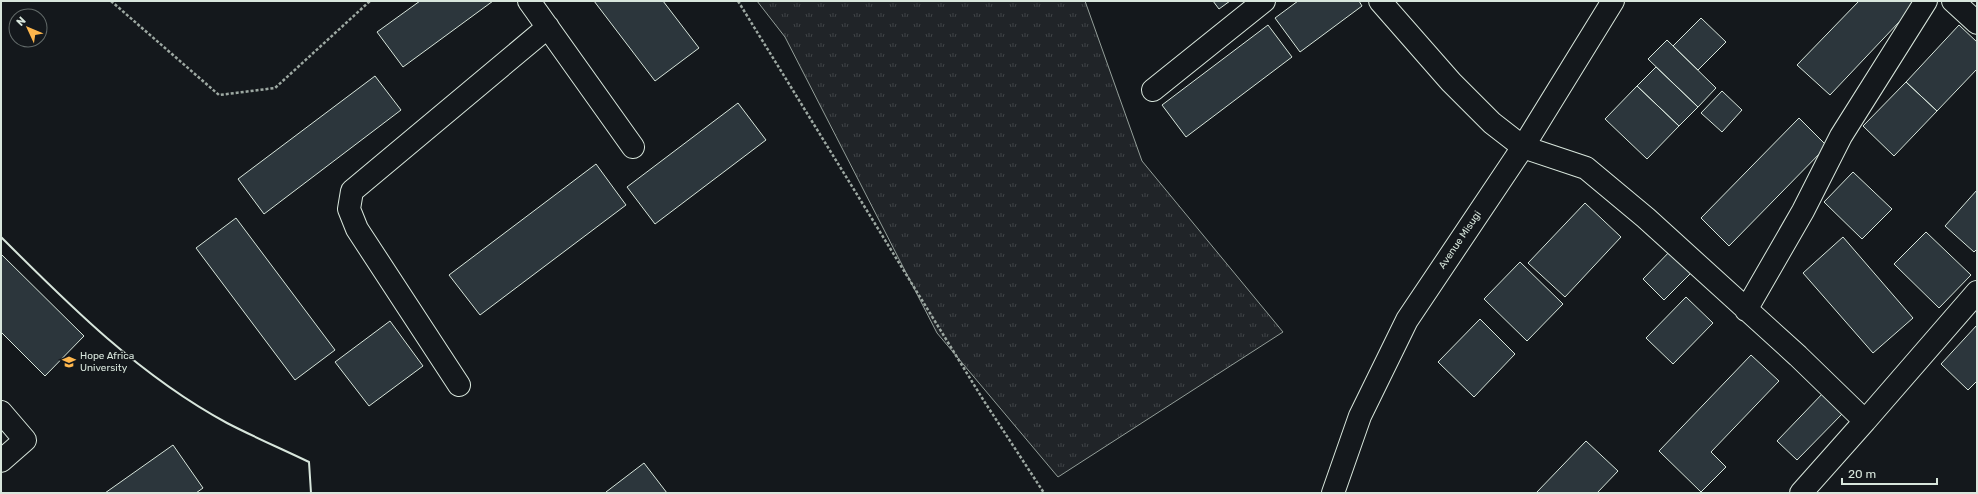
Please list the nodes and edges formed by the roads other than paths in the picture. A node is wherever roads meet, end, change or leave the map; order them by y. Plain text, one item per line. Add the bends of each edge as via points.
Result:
1 (529, 1) edge
2 (1264, 1) edge
3 (1380, 1) edge
4 (1613, 1) edge
5 (1926, 1) edge
6 (1953, 1) edge
7 (1977, 23) edge
8 (548, 27) junction
9 (1153, 90) dead end
10 (633, 147) dead end
11 (1522, 147) junction
12 (1977, 292) edge
13 (1746, 310) junction
14 (459, 385) dead end
15 (1, 412) edge
16 (1865, 421) junction
17 (1, 461) edge
18 (1333, 493) edge
19 (1801, 493) edge

1 - 8 street
2 - 9 street
3 - 11 street via 1451,82 1492,123
4 - 11 street, Avenue Misugi
5 - 13 street via 1841,136 1803,211
6 - 7 street
8 - 10 street
8 - 14 street via 352,191 349,209 357,229
11 - 13 street via 1586,168 1646,218
11 - 18 street, Avenue Misugi via 1408,320 1360,416
12 - 16 street
13 - 16 street
15 - 17 street via 25,440
16 - 19 street

